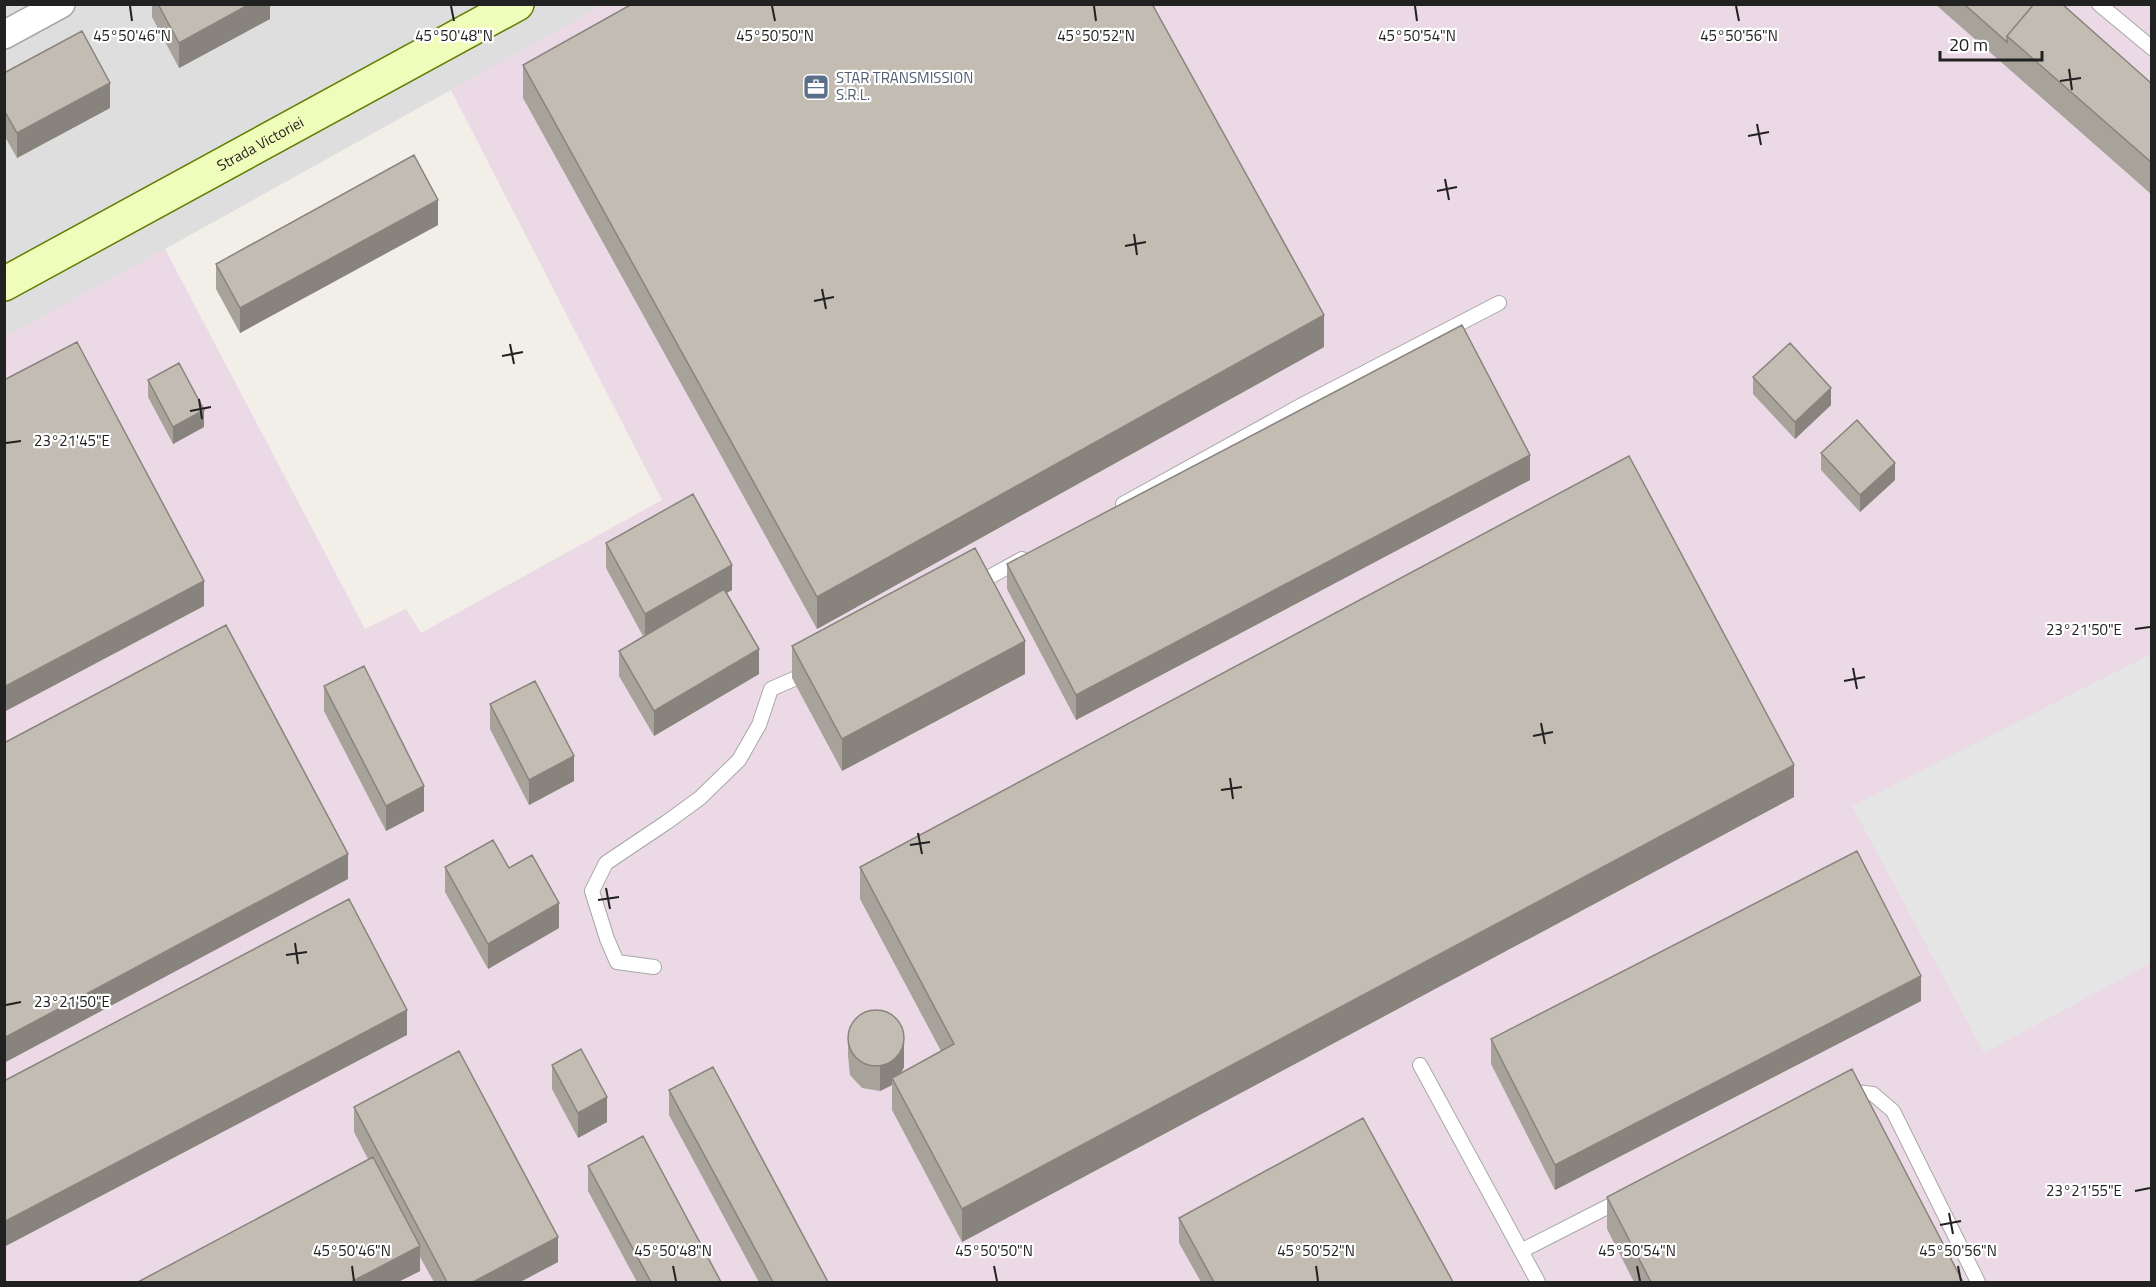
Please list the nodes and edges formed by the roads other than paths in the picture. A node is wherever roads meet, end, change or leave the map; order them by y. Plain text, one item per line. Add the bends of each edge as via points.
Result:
1 (61, 4) edge
2 (517, 4) edge
3 (2099, 4) edge
4 (4, 35) edge
5 (2151, 48) edge
6 (4, 284) edge
7 (1499, 303) dead end
8 (1107, 512) edge
9 (1035, 552) edge
10 (963, 591) edge
11 (819, 668) edge
12 (654, 967) dead end
13 (1420, 1065) dead end
14 (1836, 1090) edge
15 (1637, 1192) edge
16 (1521, 1251) junction
17 (1538, 1282) edge
18 (1978, 1282) edge

1 - 4 street
2 - 6 main road, Strada Victoriei
3 - 5 lane
7 - 8 lane
9 - 10 lane
11 - 12 lane via 771,689 759,724 739,760 700,798 606,863 592,891 617,962
13 - 16 lane
14 - 18 lane via 1873,1094 1893,1111
15 - 16 lane
16 - 17 lane

